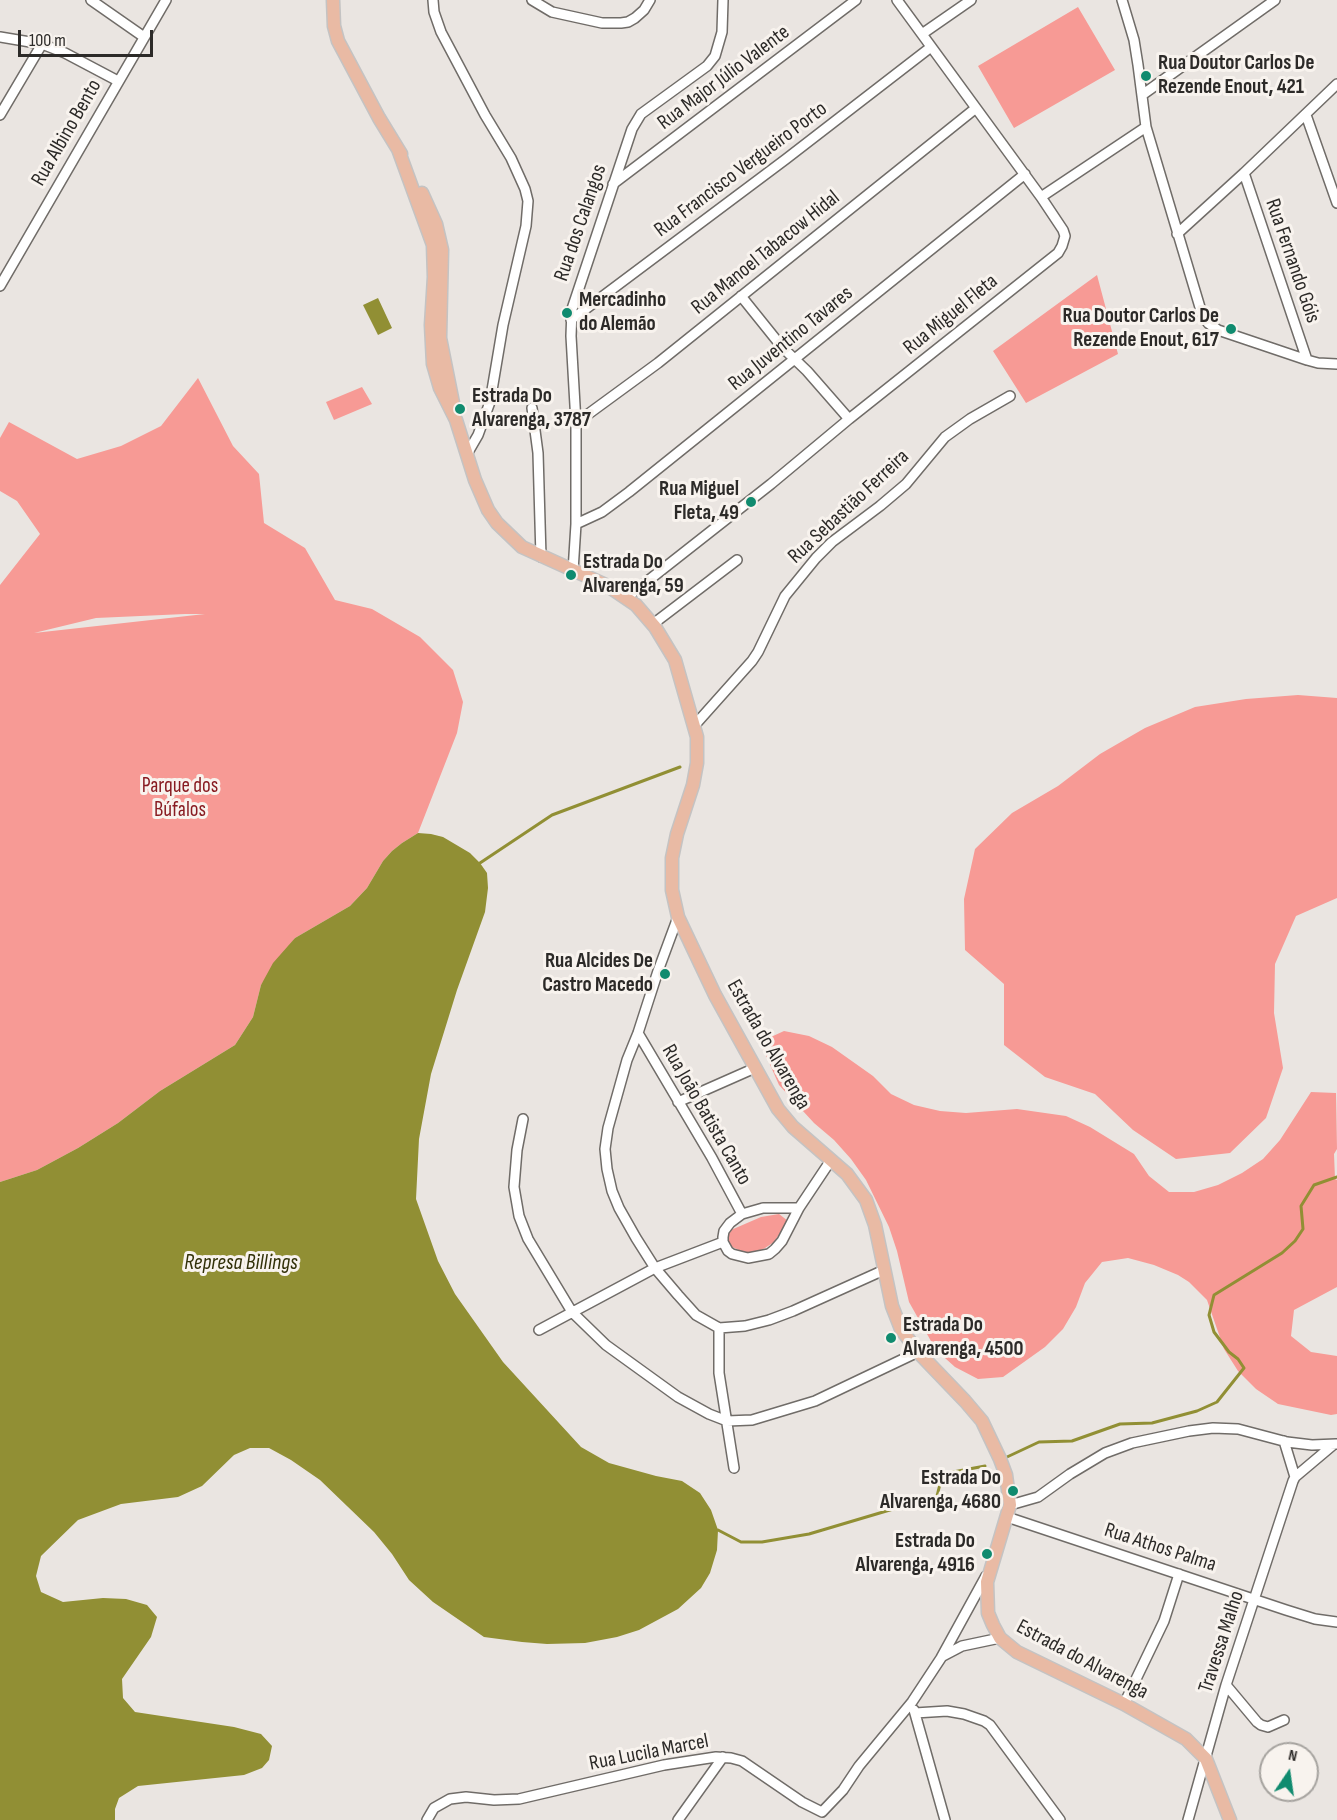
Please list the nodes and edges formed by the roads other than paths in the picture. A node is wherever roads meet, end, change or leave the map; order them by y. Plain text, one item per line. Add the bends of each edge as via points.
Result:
1 (91, 0) edge
2 (166, 0) edge
3 (333, 0) edge
4 (433, 0) edge
5 (532, 0) edge
6 (650, 0) edge
7 (723, 0) edge
8 (856, 0) edge
9 (897, 0) edge
10 (971, 0) edge
11 (1275, 0) edge
12 (1126, 2) edge
13 (922, 34) junction
14 (0, 37) edge
15 (144, 37) junction
16 (42, 44) junction
17 (931, 47) junction
18 (118, 81) junction
19 (1337, 84) edge
20 (1143, 95) junction
21 (976, 108) junction
22 (0, 115) edge
23 (1306, 115) junction
24 (1146, 127) junction
25 (1244, 173) junction
26 (1025, 174) junction
27 (613, 184) junction
28 (1041, 197) junction
29 (1337, 203) edge
30 (1177, 234) junction
31 (0, 286) edge
32 (741, 296) junction
33 (571, 320) junction
34 (794, 359) junction
35 (1307, 360) junction
36 (1337, 364) edge
37 (1011, 396) dead end
38 (532, 408) dead end
39 (849, 419) junction
40 (576, 423) junction
41 (467, 454) junction
42 (576, 524) junction
43 (541, 557) junction
44 (737, 560) dead end
45 (573, 571) junction
46 (626, 598) junction
47 (653, 624) junction
48 (694, 726) junction
49 (678, 917) junction
50 (638, 1033) junction
51 (755, 1068) junction
52 (678, 1102) junction
53 (523, 1119) dead end
54 (831, 1160) junction
55 (799, 1208) junction
56 (742, 1214) junction
57 (723, 1242) junction
58 (655, 1268) junction
59 (885, 1270) junction
60 (572, 1312) junction
61 (719, 1328) junction
62 (539, 1330) dead end
63 (918, 1352) junction
64 (727, 1420) junction
65 (1284, 1441) junction
66 (1335, 1444) edge
67 (734, 1468) dead end
68 (1295, 1477) junction
69 (1009, 1511) junction
70 (991, 1567) junction
71 (1179, 1574) junction
72 (1254, 1600) junction
73 (1337, 1622) edge
74 (1000, 1638) junction
75 (940, 1658) junction
76 (1226, 1685) junction
77 (912, 1702) junction
78 (1124, 1704) junction
79 (915, 1713) junction
80 (1284, 1720) dead end
81 (723, 1757) junction
82 (1206, 1759) junction
83 (823, 1816) edge
84 (427, 1820) edge
85 (678, 1820) edge
86 (945, 1820) edge
87 (1060, 1820) edge
88 (1188, 1820) edge
89 (1230, 1820) edge

1 - 15 street
2 - 15 street, Rua Albino Bento
3 - 41 main road, Estrada do Alvarenga via 338,41 398,149 433,245 433,364
4 - 41 street via 446,42 511,158 528,201 490,402
5 - 6 street via 552,12 621,23 635,18
7 - 27 street, Rua dos Calangos via 722,32 715,56 641,114
8 - 27 street, Rua Major Júlio Valente
9 - 13 street, Rua Miguel Fleta
10 - 13 street
11 - 20 street
12 - 20 street
13 - 17 street, Rua Miguel Fleta
14 - 16 street
15 - 18 street, Rua Albino Bento
16 - 18 street
16 - 22 street
17 - 21 street, Rua Miguel Fleta
17 - 33 street, Rua Francisco Vergueiro Porto
18 - 31 street, Rua Albino Bento
19 - 23 street
20 - 24 street
21 - 26 street, Rua Miguel Fleta
21 - 32 street, Rua Manoel Tabacow Hidal
23 - 25 street
23 - 29 street
24 - 28 street
24 - 30 street
25 - 30 street
25 - 35 street, Rua Fernando Góis
26 - 28 street, Rua Miguel Fleta
26 - 34 street, Rua Juventino Tavares
27 - 33 street, Rua dos Calangos via 576,293
28 - 39 street, Rua Miguel Fleta via 1063,230 1064,242 1058,252
30 - 35 street via 1208,323 1218,330
32 - 34 street
32 - 40 street, Rua Manoel Tabacow Hidal
33 - 40 street, Rua dos Calangos
34 - 39 street
34 - 42 street, Rua Juventino Tavares via 613,504
35 - 36 street
37 - 48 street, Rua Sebastião Ferreira via 951,433 906,484 816,558 785,596 752,661
38 - 43 street via 538,453
39 - 46 street, Rua Miguel Fleta
40 - 42 street, Rua dos Calangos
41 - 43 main road, Estrada do Alvarenga via 481,495 497,523 522,547
42 - 45 street, Rua dos Calangos
43 - 45 main road, Estrada do Alvarenga
44 - 47 street
45 - 46 main road, Estrada do Alvarenga
46 - 47 main road, Estrada do Alvarenga
47 - 48 main road, Estrada do Alvarenga via 675,660
48 - 49 main road, Estrada do Alvarenga via 697,763 672,858 672,890
49 - 50 street
49 - 51 main road, Estrada do Alvarenga
50 - 52 street, Rua João Batista Canto
50 - 58 street via 620,1079 605,1149 615,1200
51 - 52 street
51 - 54 main road, Estrada do Alvarenga via 778,1109
52 - 56 street, Rua João Batista Canto
53 - 60 street via 514,1187 519,1216 528,1239
54 - 55 street
54 - 59 main road, Estrada do Alvarenga via 866,1200
55 - 56 street via 763,1208
55 - 57 street via 782,1241 768,1254 748,1258 728,1251
56 - 57 street via 724,1231
57 - 58 street
58 - 60 street
58 - 61 street via 696,1315
59 - 61 street via 769,1320
59 - 63 main road, Estrada do Alvarenga via 901,1329
60 - 62 street
60 - 64 street via 606,1345 678,1397
61 - 64 street via 719,1373
63 - 64 street via 815,1401 752,1420
63 - 69 main road, Estrada do Alvarenga via 981,1421 1006,1475
64 - 67 street
65 - 66 street
65 - 68 street
65 - 69 street via 1238,1429 1213,1428 1132,1443 1105,1453 1038,1497
66 - 68 street
68 - 72 street, Travessa Malho
69 - 70 main road, Estrada do Alvarenga
69 - 71 street, Rua Athos Palma
70 - 74 main road, Estrada do Alvarenga via 987,1582 988,1613
70 - 75 street, Rua Lucila Marcel
71 - 72 street, Rua Athos Palma
71 - 78 street via 1164,1621
72 - 73 street, Rua Athos Palma
72 - 76 street, Travessa Malho
74 - 75 street via 962,1646
74 - 78 main road, Estrada do Alvarenga via 1017,1652
75 - 77 street, Rua Lucila Marcel
76 - 80 street via 1261,1725 1268,1727
76 - 82 street, Travessa Malho
77 - 79 street
77 - 83 street, Rua Lucila Marcel
78 - 82 main road, Estrada do Alvarenga via 1186,1739
79 - 86 street
79 - 87 street via 946,1711 990,1725
81 - 83 street, Rua Lucila Marcel via 742,1761
81 - 84 street, Rua Lucila Marcel via 664,1765 519,1799 450,1799 434,1808
81 - 85 street
82 - 88 street, Travessa Malho
82 - 89 main road, Estrada do Alvarenga

